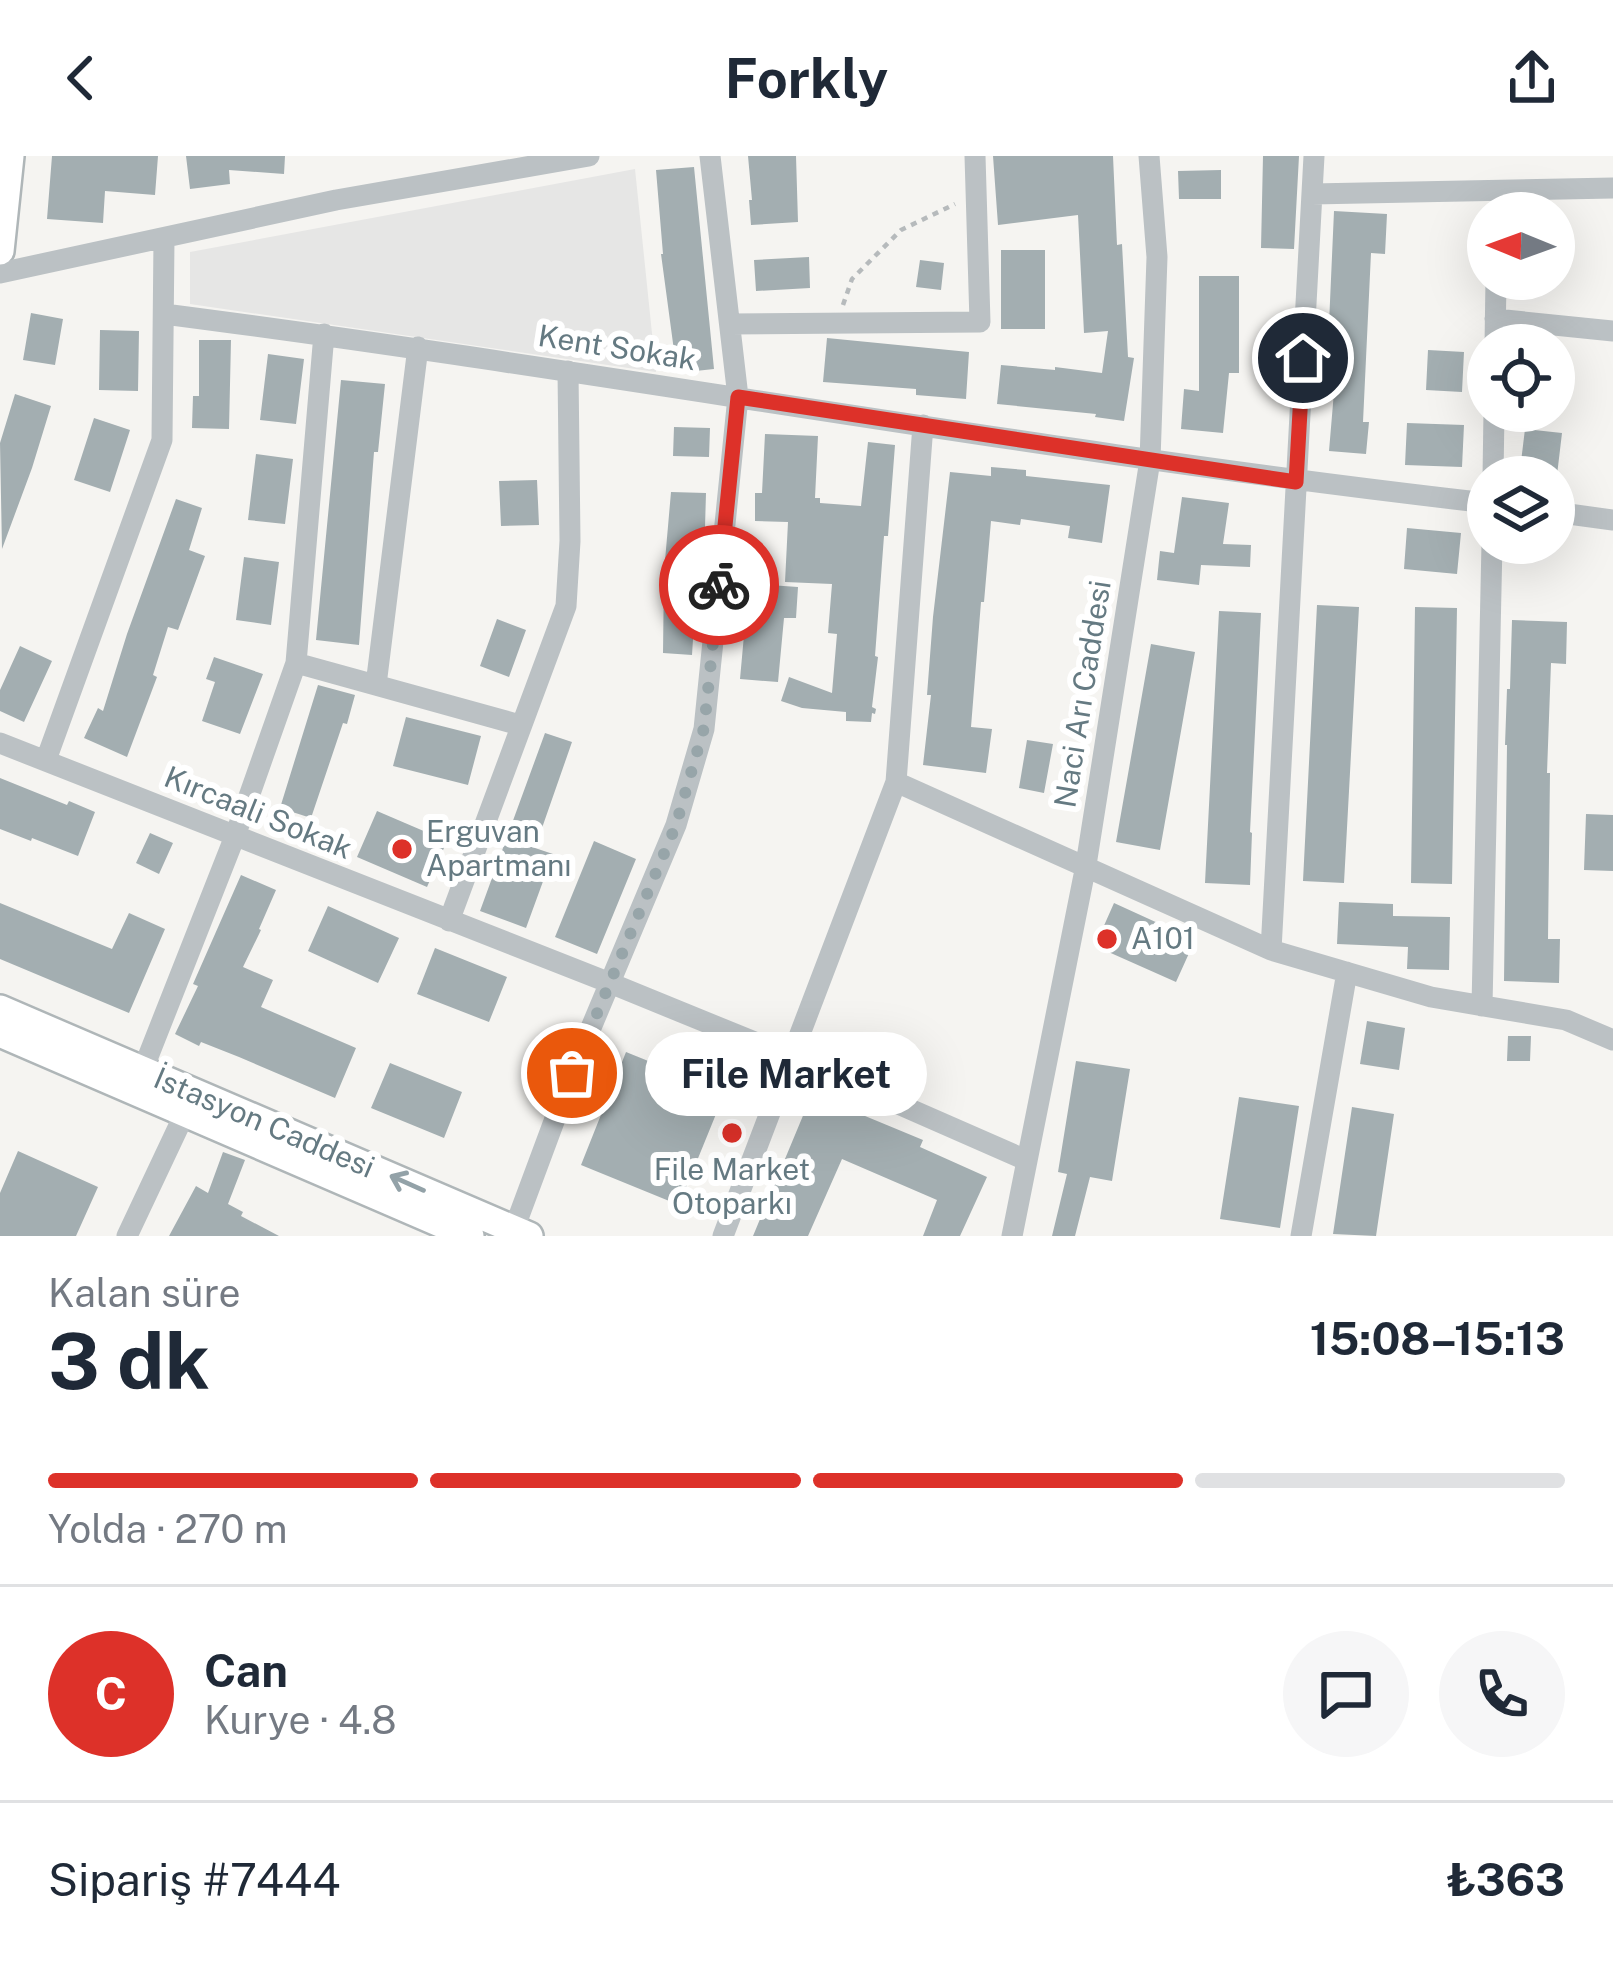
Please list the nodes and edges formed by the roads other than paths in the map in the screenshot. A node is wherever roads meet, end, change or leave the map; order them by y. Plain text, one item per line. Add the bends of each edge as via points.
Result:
1 (10, 156) edge
2 (589, 156) edge
3 (710, 156) edge
4 (975, 156) edge
5 (1149, 156) edge
6 (1314, 156) edge
7 (1613, 188) edge
8 (1575, 193) edge
9 (1312, 194) junction
10 (1467, 201) edge
11 (164, 239) junction
12 (0, 251) edge
13 (0, 273) edge
14 (1495, 300) edge
15 (164, 314) junction
16 (1495, 320) junction
17 (730, 324) junction
18 (1495, 324) edge
19 (1613, 332) edge
20 (324, 334) junction
21 (418, 347) junction
22 (568, 370) junction
23 (738, 397) junction
24 (923, 425) junction
25 (1150, 460) junction
26 (1296, 482) junction
27 (1467, 501) edge
28 (1575, 515) edge
29 (1613, 520) edge
30 (1492, 564) edge
31 (296, 663) junction
32 (376, 685) junction
33 (520, 725) junction
34 (0, 743) edge
35 (46, 760) junction
36 (896, 782) junction
37 (235, 836) junction
38 (1086, 865) junction
39 (448, 921) junction
40 (1270, 950) junction
41 (1347, 972) junction
42 (610, 983) junction
43 (1482, 1006) junction
44 (0, 1009) edge
45 (0, 1033) edge
46 (1613, 1040) edge
47 (791, 1057) junction
48 (142, 1072) junction
49 (190, 1103) junction
50 (1026, 1160) junction
51 (522, 1233) edge
52 (127, 1236) edge
53 (470, 1236) edge
54 (723, 1236) edge
55 (1012, 1236) edge
56 (1301, 1236) edge

1 - 12 main road
2 - 11 street
3 - 17 street
4 - 17 street via 980,322
5 - 25 street, Naci Arı Caddesi via 1157,257
6 - 9 street
7 - 8 street
9 - 10 street
9 - 26 street
11 - 13 street
11 - 15 street
14 - 16 street
15 - 20 street, Kent Sokak
15 - 35 street via 162,440
16 - 18 street
16 - 19 street
17 - 23 street
20 - 21 street, Kent Sokak
20 - 31 street
21 - 22 street, Kent Sokak
21 - 32 street
22 - 23 street, Kent Sokak
22 - 33 street via 566,606
23 - 24 street, Kent Sokak
23 - 42 street via 704,728 676,825
24 - 25 street, Kent Sokak
24 - 36 street
25 - 26 street, Kent Sokak
25 - 38 street, Naci Arı Caddesi
26 - 27 street, Kent Sokak
26 - 40 street
28 - 29 street
30 - 43 street
31 - 32 street
31 - 37 street
32 - 33 street
33 - 39 street
34 - 35 street, Kırcaali Sokak
35 - 37 street, Kırcaali Sokak
36 - 38 street
36 - 47 street
37 - 39 street, Kırcaali Sokak
37 - 48 street
38 - 40 street
38 - 50 street, Naci Arı Caddesi
39 - 42 street, Kırcaali Sokak
40 - 41 street
41 - 43 street
41 - 56 street
42 - 47 street, Kırcaali Sokak
42 - 51 street
43 - 46 street via 1565,1020
44 - 48 main road, İstasyon Caddesi
45 - 49 main road, İstasyon Caddesi
47 - 50 street, Kırcaali Sokak
47 - 54 street
48 - 49 main road, İstasyon Caddesi
51 -> 49 main road, İstasyon Caddesi
49 - 52 street
49 - 53 main road, İstasyon Caddesi
50 - 55 street, Naci Arı Caddesi

